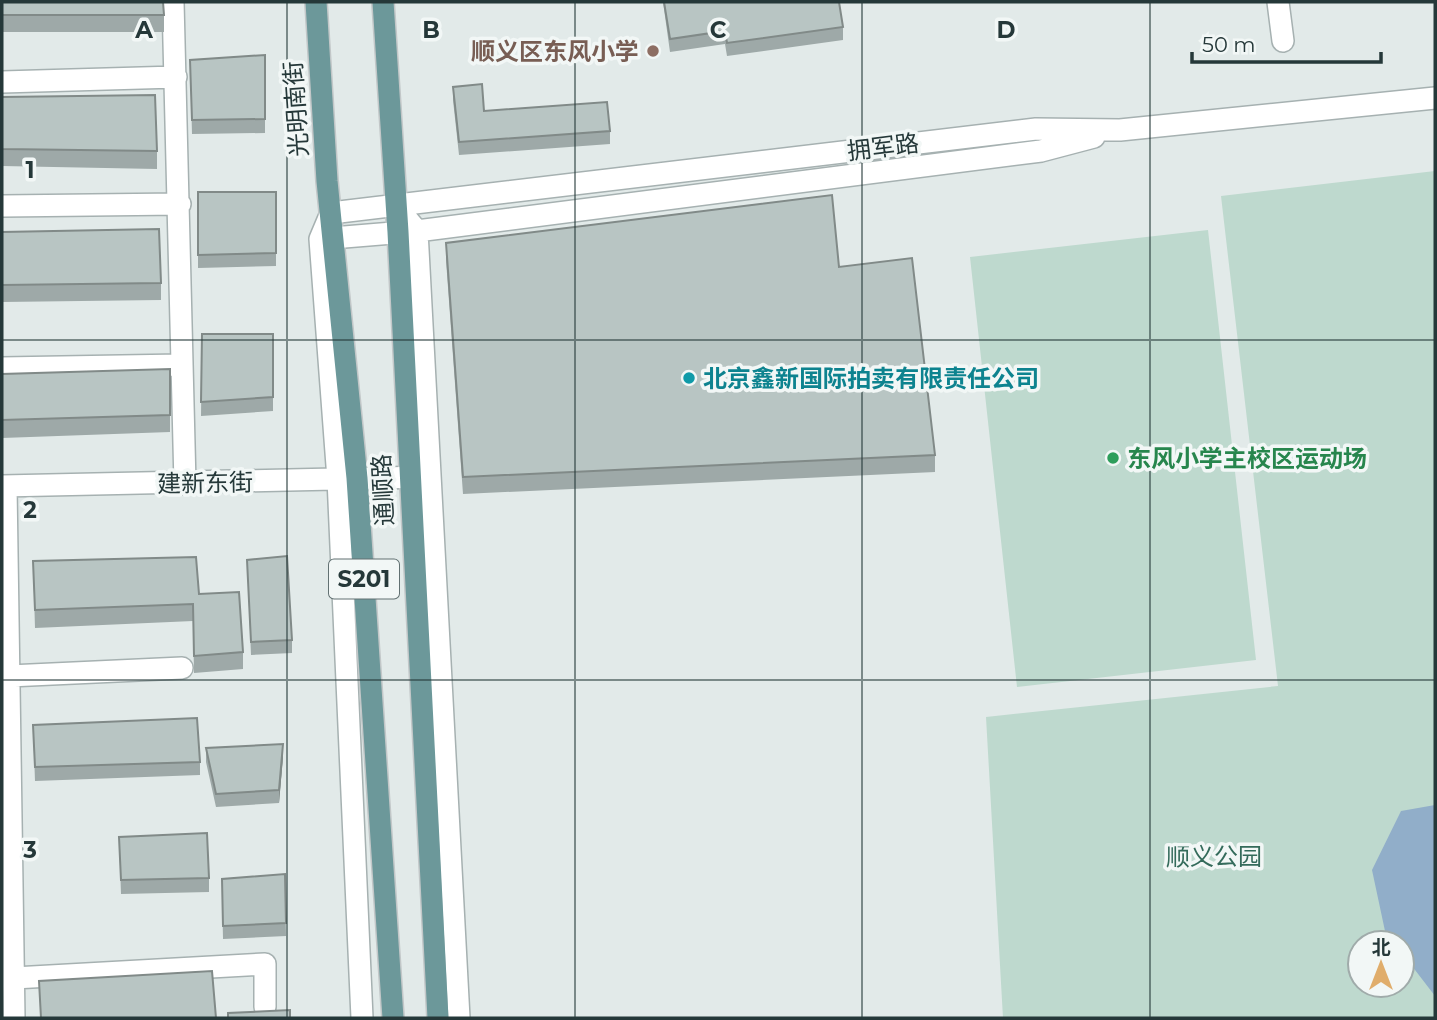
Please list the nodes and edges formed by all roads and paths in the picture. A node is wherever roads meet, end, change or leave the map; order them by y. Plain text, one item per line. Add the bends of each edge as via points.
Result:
1 (173, 2) edge
2 (316, 2) edge
3 (383, 2) edge
4 (1278, 2) edge
5 (1283, 41) dead end
6 (176, 77) junction
7 (2, 82) edge
8 (1435, 98) edge
9 (1120, 130) junction
10 (180, 204) junction
11 (2, 206) edge
12 (397, 207) junction
13 (331, 214) junction
14 (408, 231) junction
15 (326, 239) junction
16 (181, 365) junction
17 (2, 368) edge
18 (408, 476) junction
19 (430, 477) junction
20 (348, 478) junction
21 (184, 484) junction
22 (4, 486) edge
23 (6, 664) edge
24 (182, 668) dead end
25 (7, 918) edge
26 (14, 978) junction
27 (264, 1007) dead end
28 (14, 1018) edge
29 (362, 1018) edge
30 (393, 1018) edge
31 (438, 1018) edge
32 (459, 1018) edge

1 - 6 street
2 - 13 main road, 光明南街 / S201
3 - 12 main road, 通顺路 / S201
4 - 5 street
6 - 7 street
6 - 10 street
8 - 9 street, 拥军路
9 - 12 street, 拥军路 via 1036,128
9 - 14 street via 1041,151
10 - 11 street
10 - 16 street
12 - 13 street, 拥军路
12 - 14 main road, 通顺路 / S201
13 - 15 main road, 通顺路 / S201
14 - 15 street
14 - 18 main road, 通顺路 / S201
14 - 19 street
15 - 20 main road, 通顺路 / S201
16 - 17 street
16 - 21 street
18 - 19 street, 建新东街
18 - 20 street, 建新东街
18 - 31 main road, 通顺路 / S201
19 - 32 street
20 - 21 street, 建新东街
20 - 29 street
20 - 30 main road, 通顺路 / S201
21 - 22 street, 建新东街
22 - 23 street
23 - 24 street
23 - 25 street
25 - 26 street
26 - 27 street via 264,964
26 - 28 street

